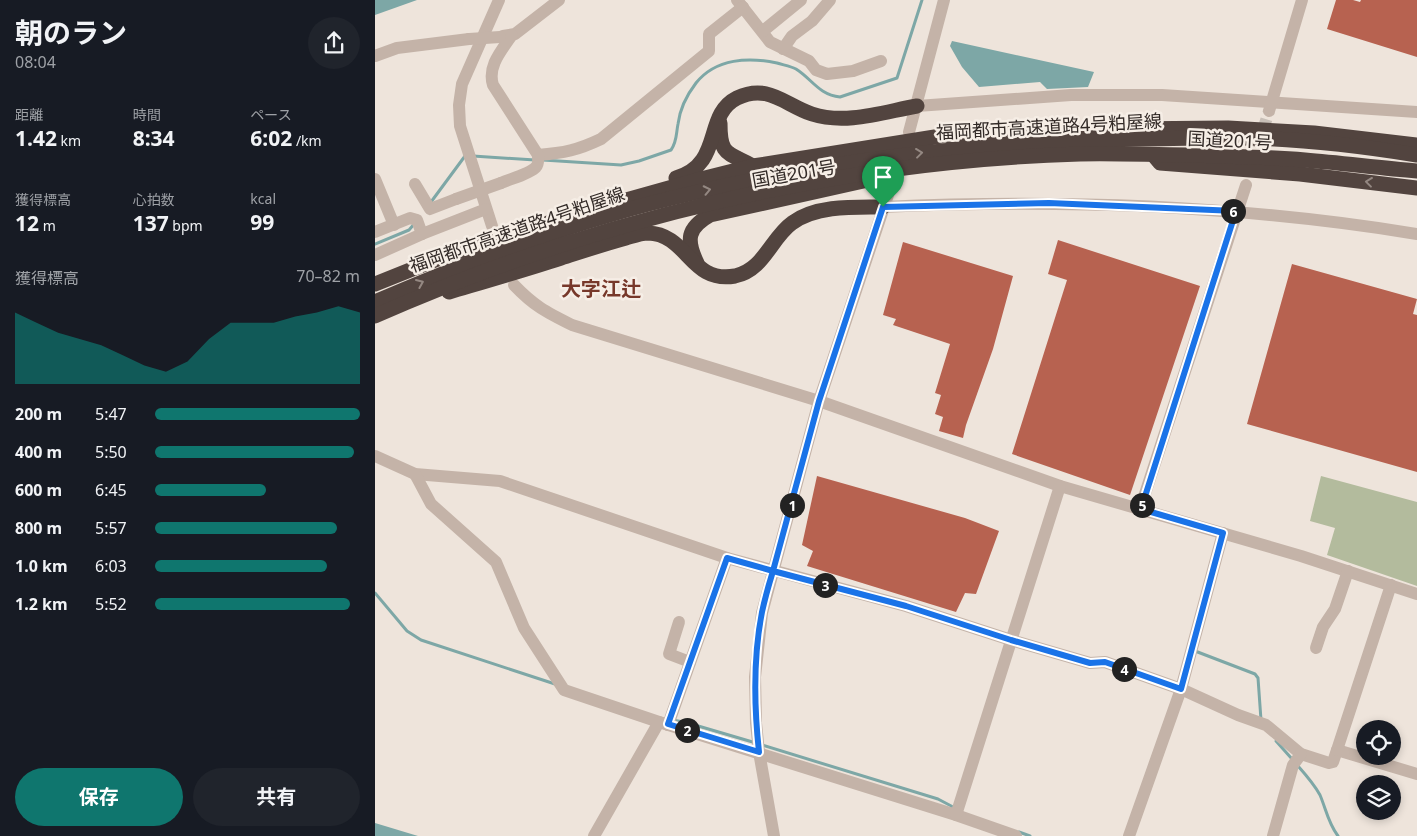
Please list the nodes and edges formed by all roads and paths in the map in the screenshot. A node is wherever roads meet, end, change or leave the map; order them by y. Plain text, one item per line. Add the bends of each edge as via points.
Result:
1 (499, 0) edge
2 (559, 0) edge
3 (801, 0) edge
4 (830, 0) edge
5 (944, 0) edge
6 (1302, 0) edge
7 (740, 3) edge
8 (763, 31) junction
9 (506, 36) junction
10 (783, 49) junction
11 (375, 56) edge
12 (881, 61) dead end
13 (917, 106) junction
14 (1270, 106) junction
15 (1417, 112) edge
16 (719, 116) junction
17 (909, 132) dead end
18 (1314, 134) junction
19 (1417, 139) edge
20 (1417, 145) edge
21 (1417, 154) edge
22 (538, 155) junction
23 (1155, 157) junction
24 (753, 166) junction
25 (1417, 171) edge
26 (1417, 175) edge
27 (375, 179) edge
28 (886, 180) junction
29 (415, 184) dead end
30 (1246, 184) dead end
31 (1417, 188) edge
32 (883, 207) junction
33 (486, 209) junction
34 (1236, 211) junction
35 (562, 218) junction
36 (394, 225) junction
37 (492, 226) dead end
38 (375, 232) edge
39 (423, 234) junction
40 (1417, 234) edge
41 (375, 255) edge
42 (699, 266) junction
43 (375, 284) edge
44 (514, 284) dead end
45 (449, 292) junction
46 (375, 302) edge
47 (375, 316) edge
48 (375, 322) edge
49 (819, 401) junction
50 (375, 456) edge
51 (415, 474) junction
52 (1060, 486) junction
53 (1141, 509) junction
54 (1223, 533) junction
55 (727, 558) junction
56 (773, 571) junction
57 (1348, 571) junction
58 (1391, 585) junction
59 (1417, 594) edge
60 (679, 622) dead end
61 (1011, 640) junction
62 (1316, 648) dead end
63 (690, 662) junction
64 (1181, 689) junction
65 (664, 723) junction
66 (1337, 750) junction
67 (759, 752) junction
68 (1301, 754) junction
69 (1417, 772) edge
70 (956, 815) junction
71 (594, 836) edge
72 (774, 836) edge
73 (1017, 836) edge
74 (1129, 836) edge
75 (1273, 836) edge

1 - 33 street via 462,84 459,105 460,126
2 - 9 street via 528,25
3 - 8 street
4 - 10 street via 812,21 792,36
5 - 13 street
6 - 14 street
7 - 8 street
7 - 22 street via 709,34 709,50 601,139 584,148
8 - 10 street via 770,42
9 - 11 street, bridge via 397,48
9 - 22 street via 493,66 493,85
10 - 12 street via 827,74 853,71
13 - 14 street via 1071,95 1162,95
13 - 16 highway via 854,118 824,118 773,94 749,93 735,98
13 - 17 street
14 - 15 street
16 - 24 highway via 723,148 728,155
16 - 35 highway via 708,152 695,171 607,198
18 - 19 highway
18 - 20 highway, 国道201号
18 - 24 highway, 国道201号 via 1228,128 1141,128 941,136
46 -> 21 highway, 福岡都市高速道路4号粕屋線, bridge via 521,244 668,199 770,176 883,158 1031,143 1238,138 1367,147
22 - 29 street, bridge via 536,167 430,209
23 - 26 highway, 国道201号 via 1301,163
23 - 28 highway, 国道201号 via 932,169
31 -> 23 highway via 1300,174 1160,163
24 - 35 highway, 国道201号
25 - 47 highway, 福岡都市高速道路4号粕屋線, bridge via 1307,160 1121,154 921,166 748,194 668,213 493,267
27 - 36 street
28 - 32 street
28 - 42 highway via 710,216 694,226 691,234 691,250
28 - 45 highway, 国道201号 via 735,203 659,221 583,241
30 - 34 street
32 - 34 street via 1049,203
32 - 42 highway via 809,213 791,223 752,269 742,274 723,277 704,272
32 - 49 street
33 - 37 street
33 - 39 street
34 - 40 street
34 - 53 street
35 - 43 highway, 国道201号 via 445,256
36 - 38 street
36 - 39 street via 410,218 417,220
39 - 41 street
42 - 45 highway via 673,241 661,234 646,233
44 - 49 street via 542,311 572,325
45 - 48 highway, 国道201号
49 - 52 street
49 - 56 street
50 - 51 street
51 - 55 street via 500,481
51 - 65 street via 431,504 496,562 524,628 564,690
52 - 53 street
52 - 61 street
53 - 54 street
54 - 57 street
54 - 64 street
55 - 56 street
55 - 63 street
56 - 61 street via 906,606
56 - 67 street via 757,646 755,714
57 - 58 street
57 - 62 street via 1335,609 1323,627
58 - 59 street
58 - 66 street
60 - 63 street via 669,654
61 - 64 street via 1090,663 1105,662
61 - 70 street
63 - 65 street
64 - 68 street via 1266,725
64 - 74 street
65 - 67 street
65 - 71 street
66 - 68 street via 1333,762 1329,763
66 - 69 street
67 - 70 street
67 - 72 street
68 - 75 street via 1293,765
70 - 73 street

